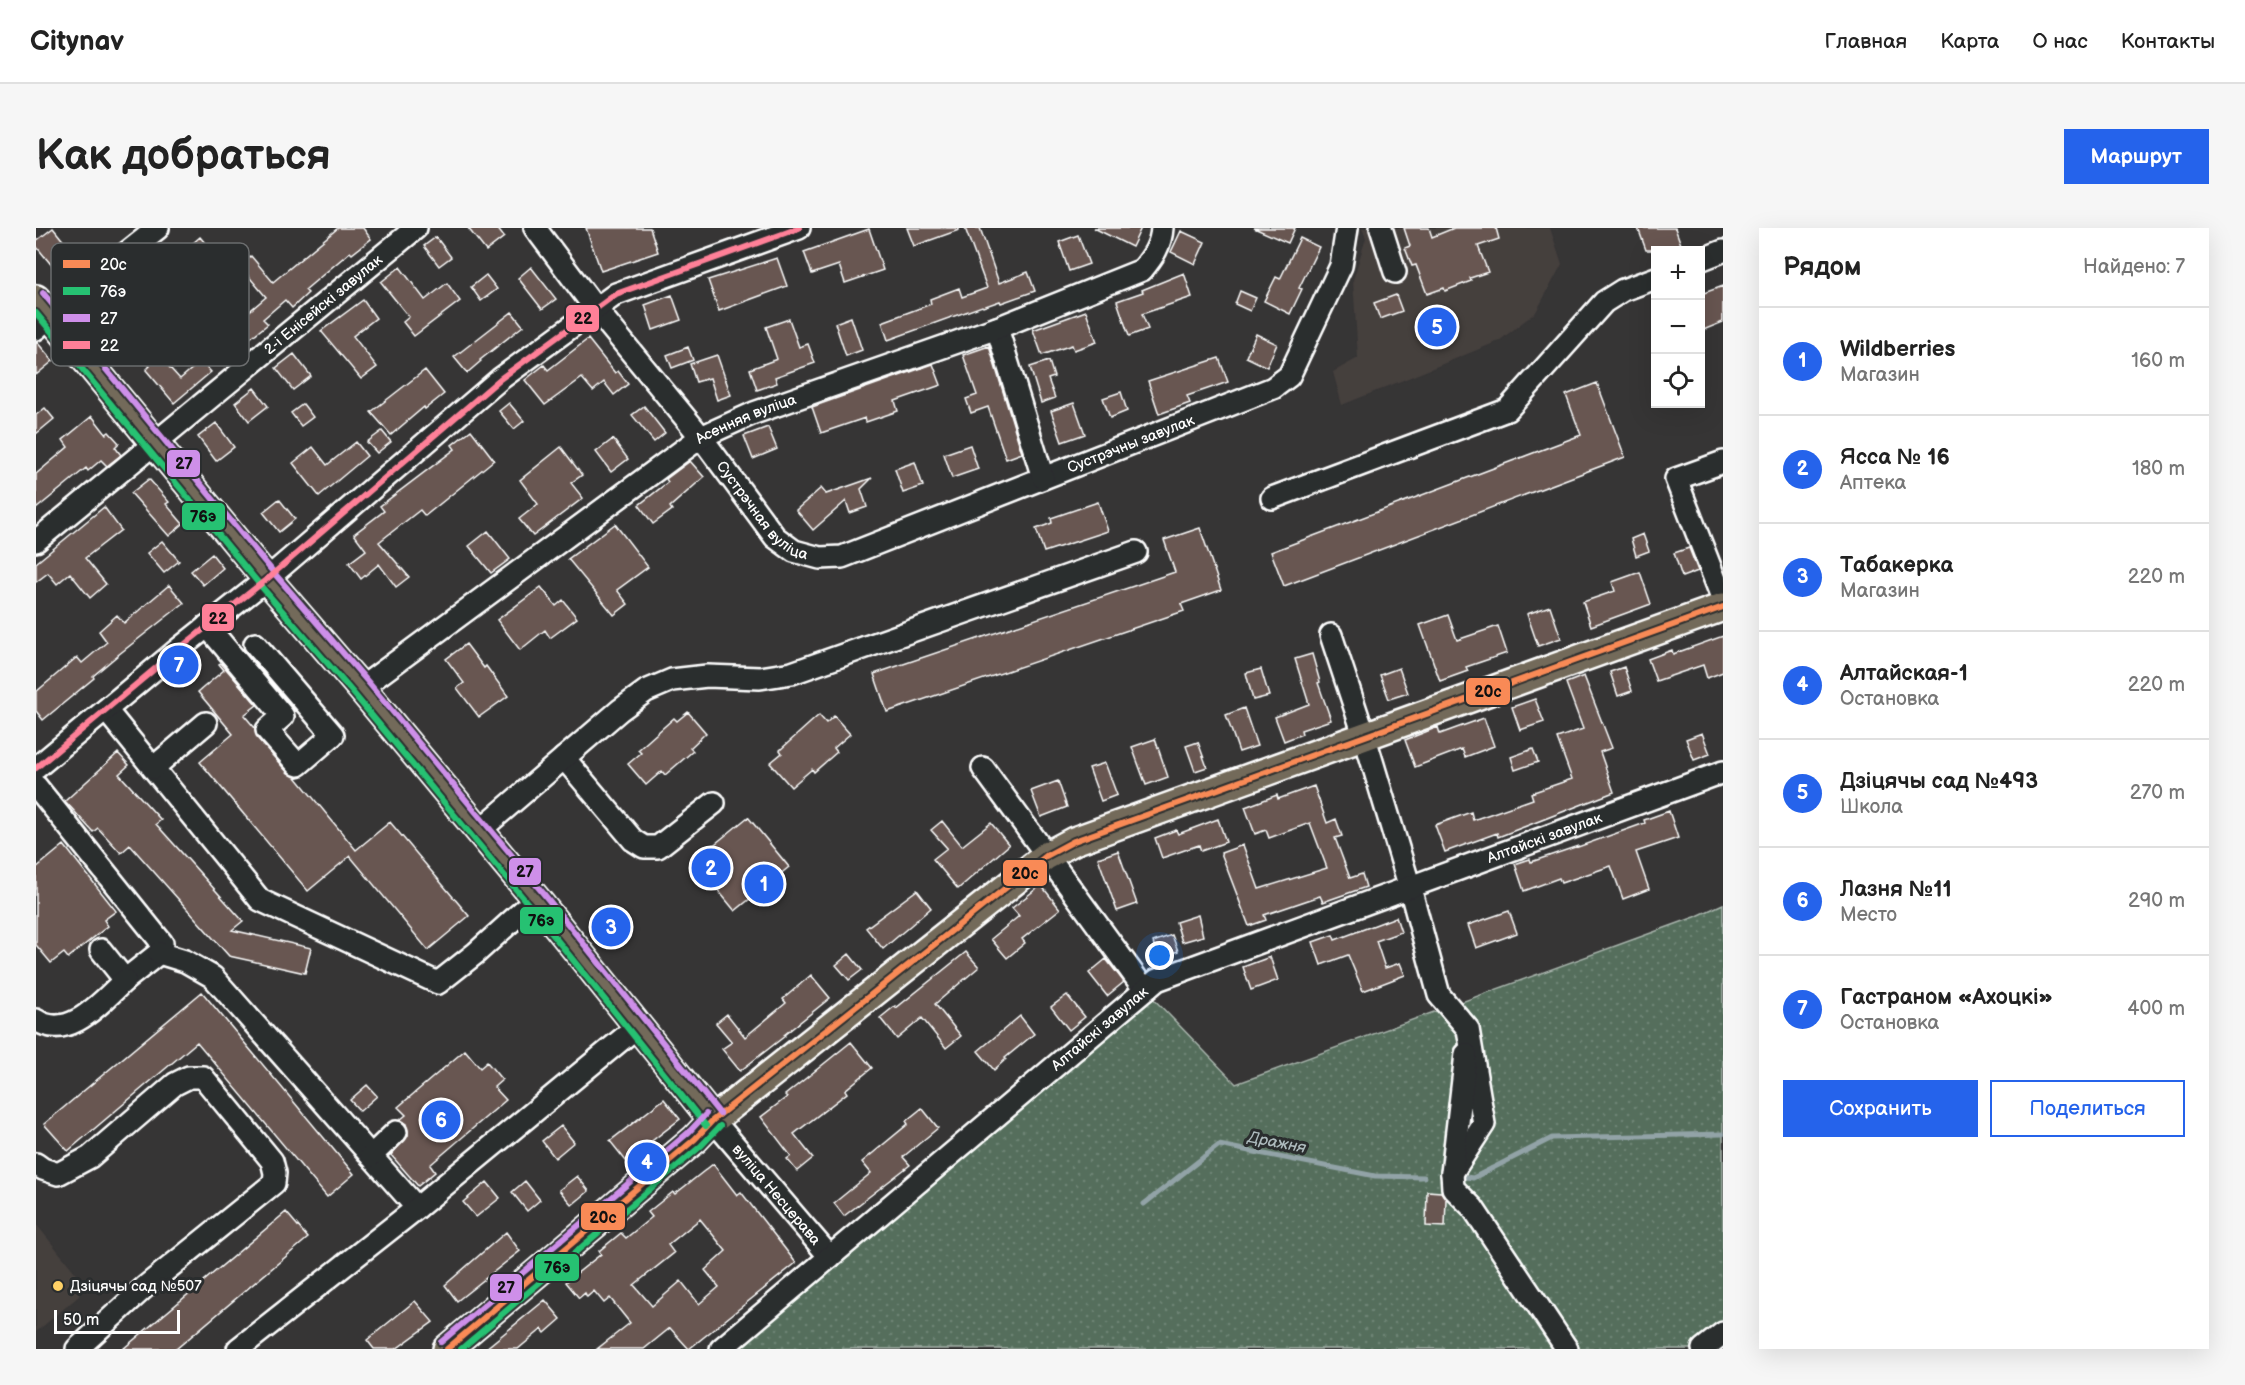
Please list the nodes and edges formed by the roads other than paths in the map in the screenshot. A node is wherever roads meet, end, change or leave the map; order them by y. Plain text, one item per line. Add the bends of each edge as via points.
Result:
1 (158, 228) edge
2 (416, 228) edge
3 (535, 228) edge
4 (1162, 228) edge
5 (1347, 228) edge
6 (1381, 228) edge
7 (790, 230) edge
8 (138, 243) edge
9 (1723, 251) edge
10 (1705, 258) edge
11 (1395, 272) dead end
12 (1651, 280) edge
13 (595, 308) junction
14 (41, 314) edge
15 (51, 325) edge
16 (997, 327) junction
17 (87, 366) edge
18 (248, 366) edge
19 (249, 366) edge
20 (701, 438) junction
21 (155, 443) junction
22 (1723, 462) edge
23 (1043, 478) junction
24 (1272, 498) dead end
25 (36, 541) edge
26 (1136, 552) dead end
27 (820, 558) joint
28 (267, 579) junction
29 (1723, 600) edge
30 (1723, 608) edge
31 (207, 627) junction
32 (1331, 635) dead end
33 (255, 644) dead end
34 (361, 688) junction
35 (303, 700) junction
36 (106, 710) junction
37 (284, 716) junction
38 (206, 723) dead end
39 (1365, 738) junction
40 (564, 758) junction
41 (36, 768) edge
42 (153, 768) junction
43 (983, 768) dead end
44 (1723, 772) edge
45 (36, 786) edge
46 (714, 803) dead end
47 (479, 831) junction
48 (1046, 856) junction
49 (1410, 888) junction
50 (536, 899) junction
51 (101, 950) dead end
52 (159, 953) junction
53 (125, 980) junction
54 (1145, 990) junction
55 (36, 1020) edge
56 (638, 1026) junction
57 (713, 1120) junction
58 (396, 1132) dead end
59 (371, 1156) junction
60 (36, 1164) edge
61 (417, 1209) junction
62 (830, 1257) junction
63 (1723, 1333) edge
64 (77, 1349) edge
65 (238, 1349) edge
66 (447, 1349) edge
67 (721, 1349) edge
68 (1567, 1349) edge
69 (1703, 1349) edge

1 - 8 street
2 - 19 street, 2-і Енісейскі завулак
3 - 13 street, Сустрэчная вуліца
4 - 16 street, Асенняя вуліца via 1161,240 1142,270
5 - 23 street, Сустрэчны завулак via 1341,266 1289,376 1257,395
6 - 11 street
7 - 13 street via 616,294
9 - 10 street
12 - 24 street via 1604,302 1507,410
13 - 20 street, Сустрэчная вуліца
13 - 28 street via 500,380
14 - 15 main road, вуліца Несцерава
16 - 20 street, Асенняя вуліца via 754,413
16 - 23 street
17 - 21 main road, вуліца Несцерава
18 - 21 street, 2-і Енісейскі завулак
20 - 27 street, Сустрэчная вуліца via 775,537 794,551
20 - 34 street, Асенняя вуліца
21 - 25 street, 2-і Енісейскі завулак
21 - 28 main road, вуліца Несцерава
22 - 29 street via 1676,479
23 - 27 street, Сустрэчны завулак via 842,557
26 - 40 street via 792,673 760,678 707,676 672,680 646,691
28 - 31 street
28 - 34 main road, вуліца Несцерава
30 - 39 main road
31 - 36 street
31 - 37 street
32 - 39 street
33 - 35 street
34 - 47 main road, вуліца Несцерава
35 - 37 street
35 - 37 street via 333,735 298,765 267,730
36 - 41 street
36 - 42 street
38 - 42 street
39 - 48 main road via 1074,841
39 - 49 street
40 - 46 street via 633,840 645,847 658,847
40 - 47 street
42 - 50 street via 260,900 438,983
43 - 48 street
44 - 49 street, Алтайскі завулак
45 - 52 street via 160,939
47 - 50 main road, вуліца Несцерава
48 - 54 street
48 - 57 main road
49 - 54 street, Алтайскі завулак via 1157,980
49 - 68 street via 1439,995 1468,1029 1484,1124 1452,1173 1453,1188 1473,1208
50 - 56 main road, вуліца Несцерава
51 - 53 street
52 - 53 street
52 - 59 street via 185,961 213,977
53 - 55 street via 84,1017 64,1026 45,1026
54 - 62 street, Алтайскі завулак
56 - 57 main road, вуліца Несцерава
56 - 61 street
57 - 62 street, вуліца Несцерава
57 - 66 main road
58 - 59 street
59 - 61 street
60 - 64 street via 58,1174 76,1166 175,1084 189,1077 203,1077 272,1161 275,1173 274,1183 145,1287
61 - 65 street
62 - 67 street, Алтайскі завулак
63 - 69 street

